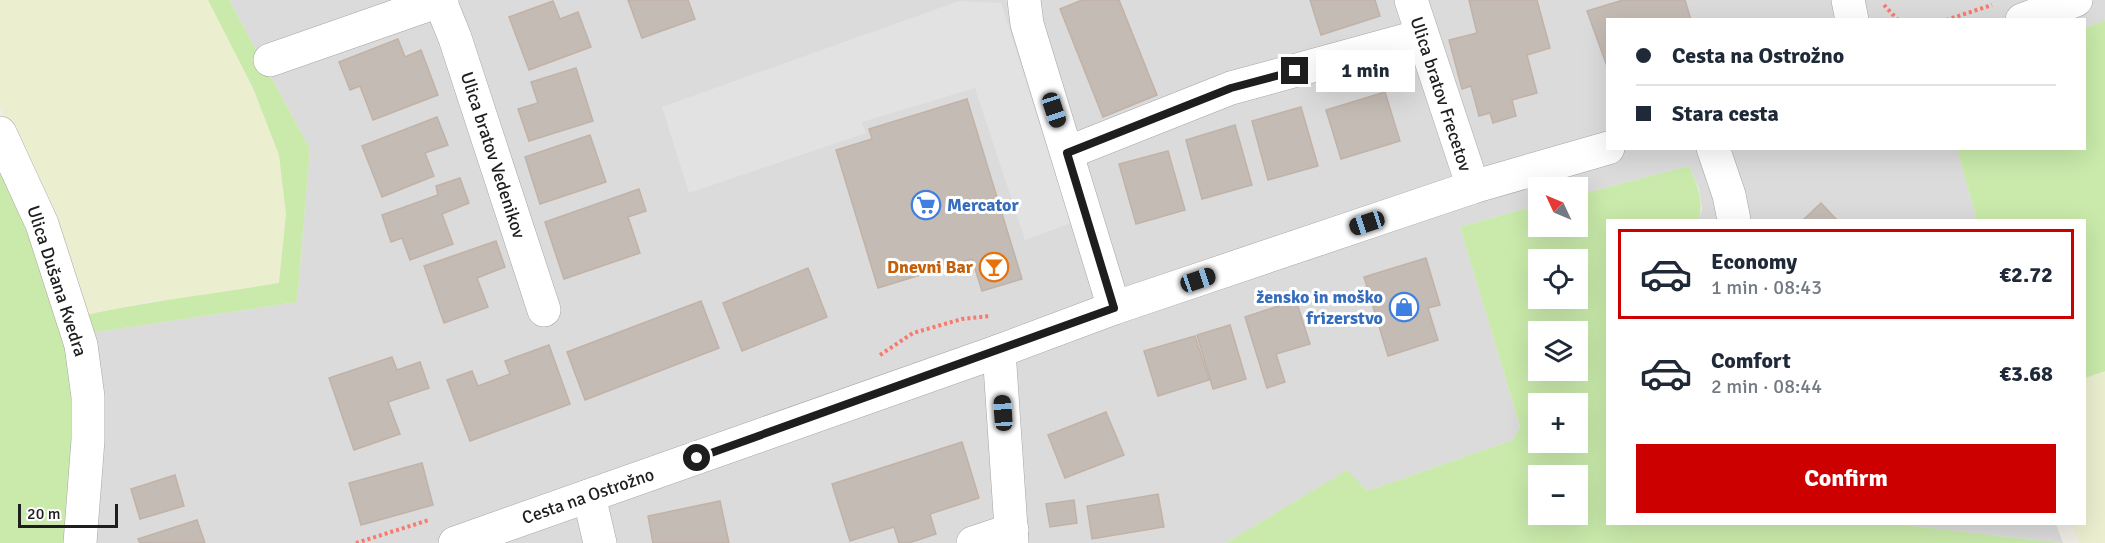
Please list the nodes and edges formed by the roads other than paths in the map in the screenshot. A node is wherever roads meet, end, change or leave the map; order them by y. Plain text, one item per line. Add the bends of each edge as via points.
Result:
1 (441, 0) edge
2 (1024, 0) edge
3 (1411, 0) edge
4 (1848, 0) edge
5 (2076, 0) edge
6 (2009, 11) edge
7 (1852, 18) edge
8 (1421, 36) junction
9 (270, 60) dead end
10 (0, 133) edge
11 (1606, 149) edge
12 (1714, 150) edge
13 (1067, 153) junction
14 (1473, 187) junction
15 (1734, 219) edge
16 (1114, 308) junction
17 (544, 310) dead end
18 (999, 351) junction
19 (589, 496) junction
20 (1012, 536) edge
21 (80, 543) edge
22 (455, 543) edge
23 (600, 543) edge
24 (974, 543) edge

1 - 9 street
1 - 17 street, Ulica bratov Vedenikov
2 - 13 street via 1027,24
3 - 8 street, Ulica bratov Frecetov
4 - 7 street
5 - 6 street
8 - 13 street via 1231,88
8 - 14 street, Ulica bratov Frecetov
10 - 21 street, Ulica Dušana Kvedra via 42,224 81,345 88,419
11 - 14 street, Cesta na Ostrožno
12 - 15 street
13 - 16 street
14 - 16 street, Cesta na Ostrožno
16 - 18 street, Cesta na Ostrožno
18 - 19 street, Cesta na Ostrožno
18 - 20 street
19 - 22 street, Cesta na Ostrožno
19 - 23 street
20 - 24 street

